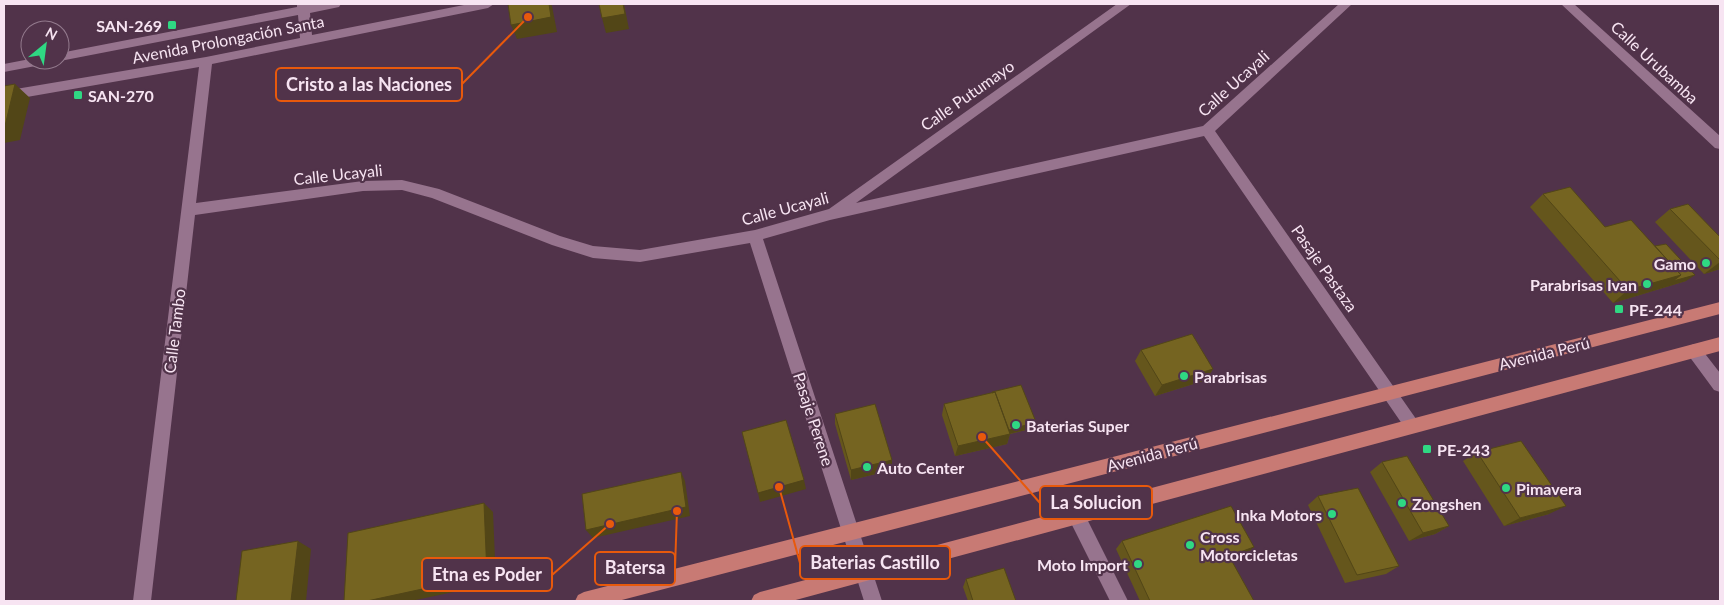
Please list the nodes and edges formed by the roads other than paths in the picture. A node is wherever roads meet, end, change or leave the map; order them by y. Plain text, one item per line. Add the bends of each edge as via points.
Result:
1 (335, 4) edge
2 (488, 4) edge
3 (1125, 4) edge
4 (1346, 4) edge
5 (1568, 4) edge
6 (303, 7) edge
7 (306, 41) junction
8 (70, 55) edge
9 (206, 61) junction
10 (20, 65) edge
11 (4, 68) edge
12 (4, 96) edge
13 (1207, 130) junction
14 (1720, 144) edge
15 (189, 210) junction
16 (830, 214) junction
17 (755, 236) junction
18 (1720, 308) edge
19 (1720, 344) edge
20 (1694, 351) junction
21 (1720, 385) edge
22 (1390, 392) junction
23 (1414, 426) junction
24 (1076, 515) junction
25 (851, 532) junction
26 (864, 573) junction
27 (142, 601) edge
28 (584, 601) edge
29 (760, 601) edge
30 (873, 601) edge
31 (1119, 601) edge

1 - 6 street, Avenida Prolongación Santa
2 - 7 street, Avenida Prolongación Santa
3 - 16 street, Calle Putumayo
4 - 13 street, Calle Ucayali
5 - 14 street, Calle Urubamba
6 - 7 street
6 - 8 street, Avenida Prolongación Santa
7 - 9 street, Avenida Prolongación Santa
9 - 12 street, Avenida Prolongación Santa
9 - 15 street, Calle Tambo
10 - 11 street
13 - 16 street, Calle Ucayali
13 - 22 street, Pasaje Pastaza
15 - 17 street, Calle Ucayali via 363,186 402,186 434,193 593,252 640,256
15 - 27 street, Calle Tambo
16 - 17 street, Calle Ucayali
17 - 25 street, Pasaje Perene
18 - 22 main road, Avenida Perú
19 - 20 main road
20 - 21 street
20 - 23 main road
22 - 23 street, Pasaje Pastaza
22 - 25 main road, Avenida Perú
23 - 24 main road
24 - 26 main road
24 - 31 street
25 - 26 street, Pasaje Perene
25 - 28 main road, Avenida Perú
26 - 29 main road
26 - 30 street, Pasaje Perene

